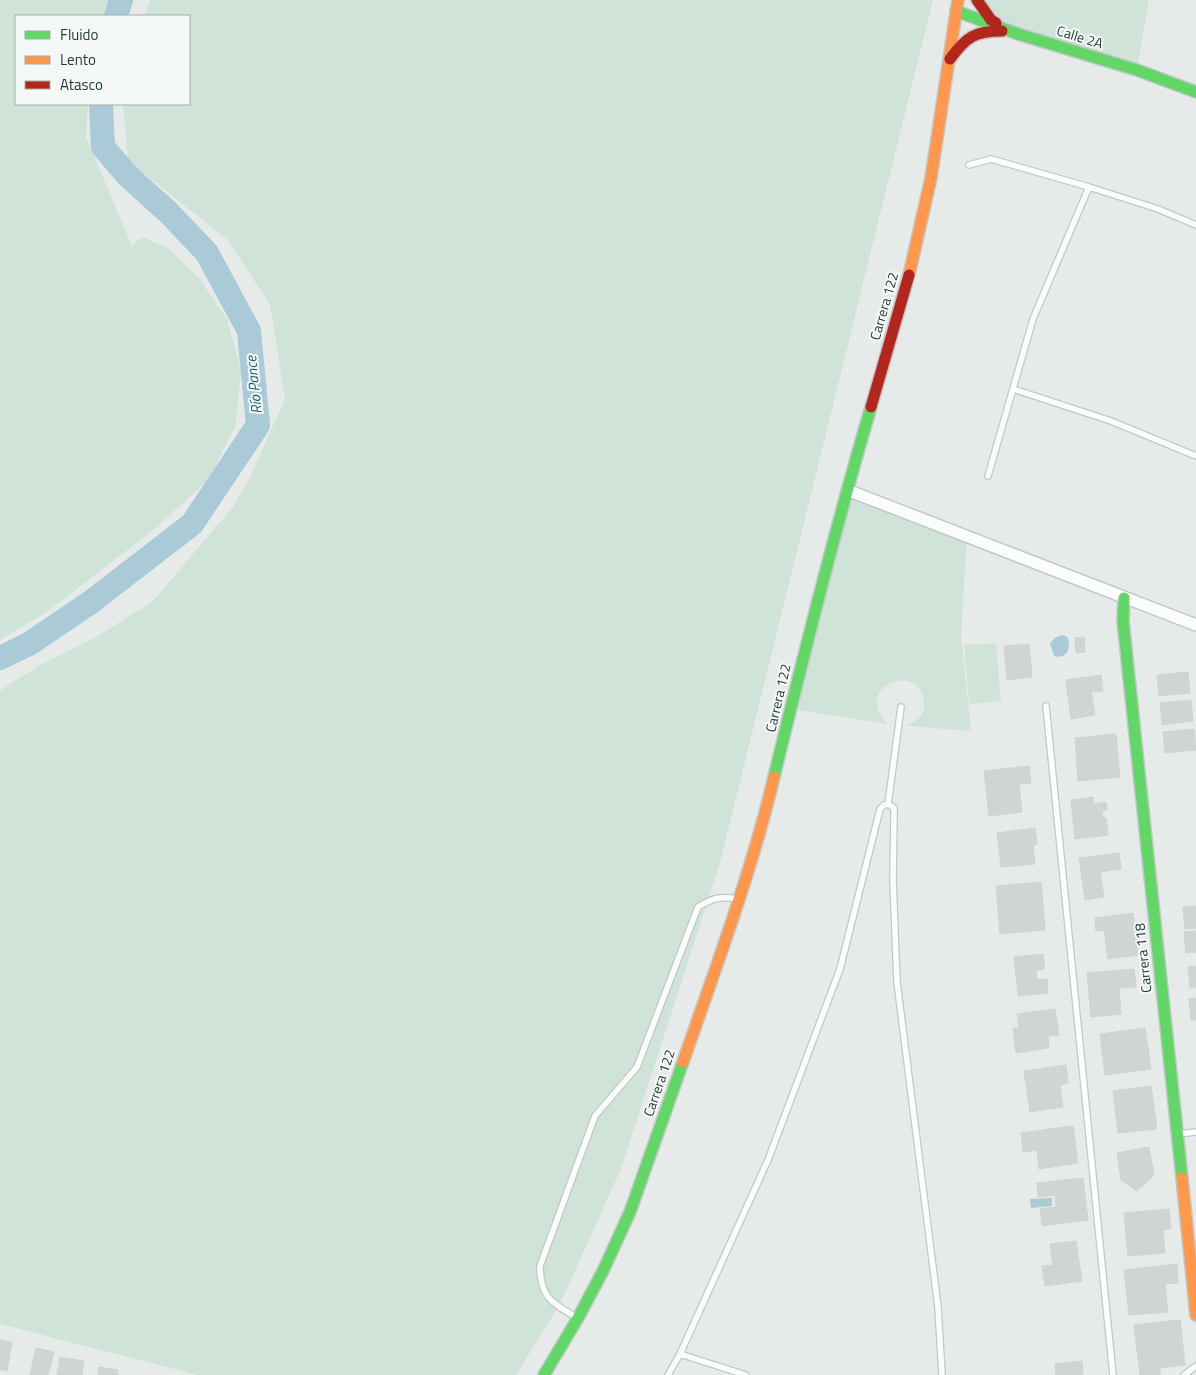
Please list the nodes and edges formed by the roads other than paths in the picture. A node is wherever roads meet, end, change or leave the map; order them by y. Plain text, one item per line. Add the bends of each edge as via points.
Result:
1 (976, 0) edge
2 (957, 6) edge
3 (1009, 31) junction
4 (950, 60) junction
5 (1196, 92) edge
6 (969, 165) dead end
7 (1089, 187) junction
8 (1196, 224) edge
9 (1013, 389) junction
10 (1196, 456) edge
11 (988, 476) dead end
12 (847, 490) junction
13 (1124, 598) junction
14 (1196, 625) edge
15 (1046, 706) dead end
16 (901, 707) dead end
17 (888, 804) junction
18 (740, 900) junction
19 (1196, 1132) edge
20 (1177, 1134) junction
21 (1196, 1315) edge
22 (578, 1318) junction
23 (680, 1354) junction
24 (1196, 1366) edge
25 (544, 1375) edge
26 (668, 1375) edge
27 (746, 1375) edge
28 (942, 1375) edge
29 (1113, 1375) edge
30 (1184, 1375) edge

1 - 3 street via 991,20
2 - 3 street, Calle 2A
2 - 4 street, Carrera 122
3 - 4 street via 976,32 961,44
3 - 5 street, Calle 2A via 1137,70
4 - 12 street, Carrera 122 via 931,178 906,288
6 - 7 lane via 991,159
7 - 8 lane
7 - 9 lane via 1033,319
9 - 10 lane via 1111,421
9 - 11 lane
12 - 13 street
12 - 18 street, Carrera 122 via 762,829
13 - 14 street
13 - 20 street, Carrera 118 via 1123,621
15 - 29 lane
16 - 17 lane
17 - 23 lane via 880,809 840,969 768,1160
17 - 28 lane via 894,808 897,982 938,1307
18 - 22 street, Carrera 122 via 630,1212
18 - 22 lane via 722,896 698,907 637,1067 595,1116 540,1266 543,1290 550,1301
19 - 20 lane
20 - 21 street, Carrera 118
22 - 25 street, Carrera 122
23 - 26 lane
23 - 27 lane
24 - 30 lane

